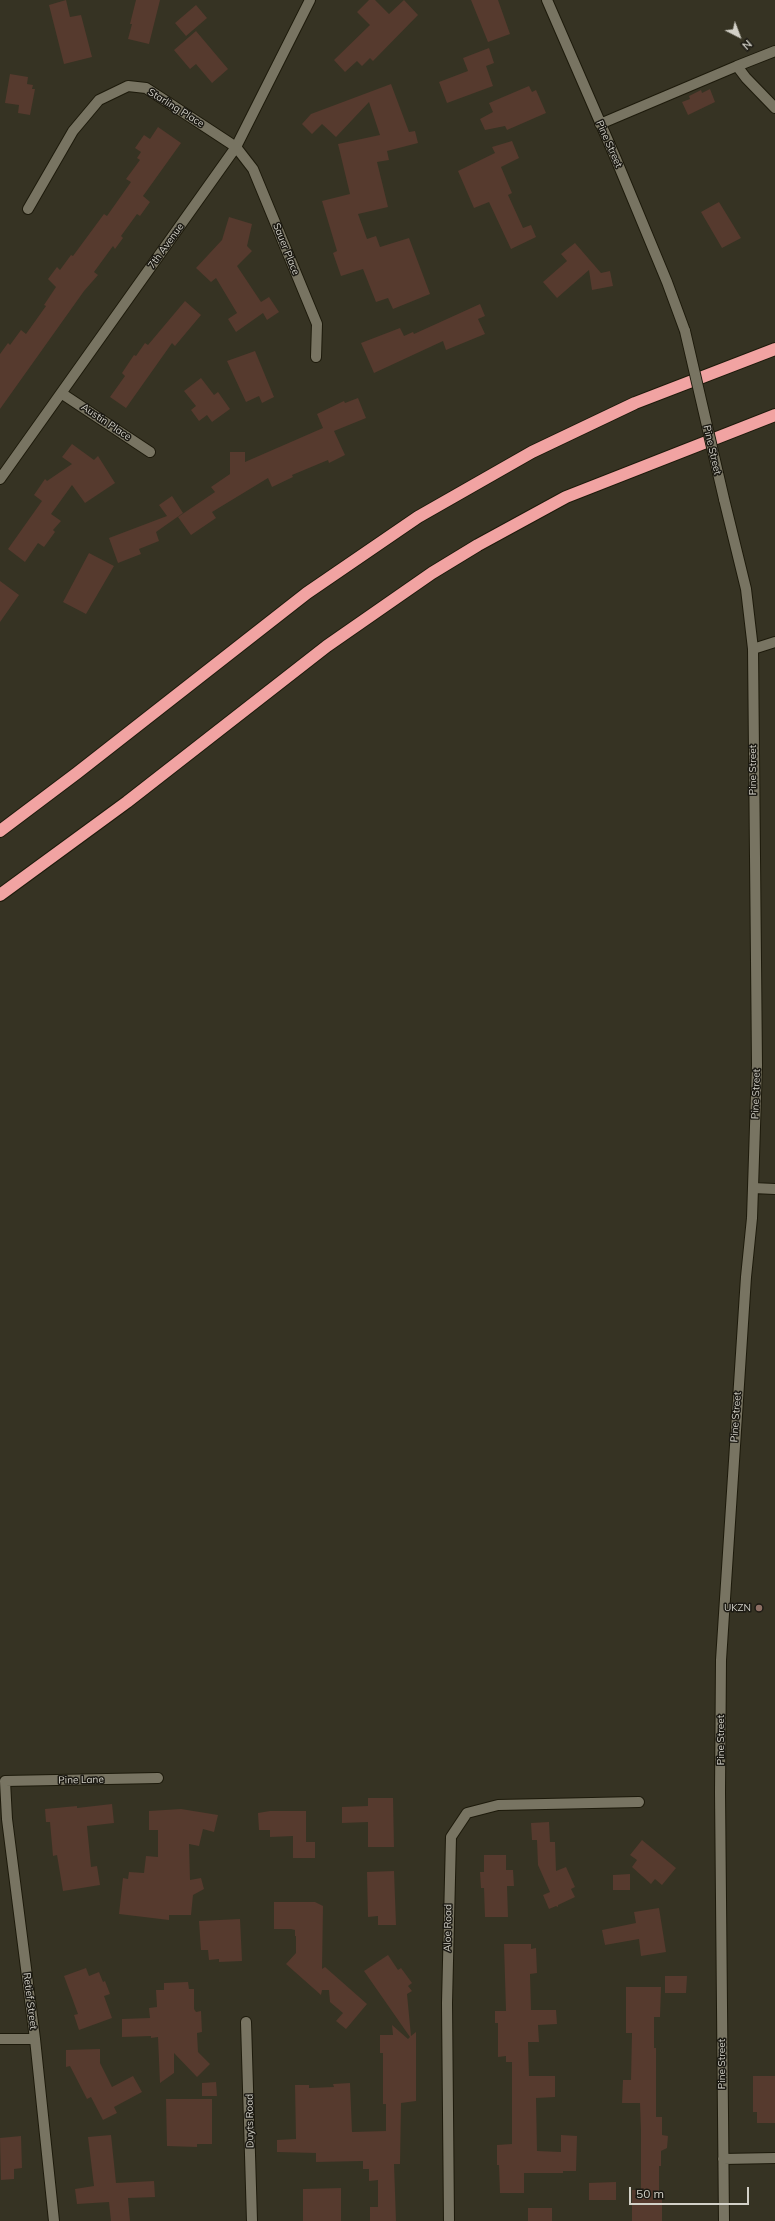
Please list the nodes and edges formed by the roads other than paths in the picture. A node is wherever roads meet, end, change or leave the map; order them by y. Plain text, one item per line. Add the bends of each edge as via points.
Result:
1 (310, 0) edge
2 (547, 0) edge
3 (775, 51) edge
4 (737, 66) junction
5 (775, 108) edge
6 (600, 124) junction
7 (236, 147) junction
8 (28, 209) dead end
9 (775, 343) edge
10 (775, 349) edge
11 (757, 354) junction
12 (316, 357) dead end
13 (61, 393) junction
14 (775, 415) edge
15 (150, 452) dead end
16 (0, 479) edge
17 (775, 642) edge
18 (753, 649) junction
19 (0, 831) edge
20 (0, 895) edge
21 (753, 1188) junction
22 (775, 1189) edge
23 (158, 1778) dead end
24 (4, 1781) joint
25 (639, 1802) dead end
26 (246, 2022) dead end
27 (0, 2039) edge
28 (35, 2039) junction
29 (775, 2158) edge
30 (723, 2159) junction
31 (54, 2221) edge
32 (252, 2221) edge
33 (449, 2221) edge
34 (724, 2221) edge

1 - 7 street, 7th Avenue
2 - 6 street, Pine Street
3 - 4 street
4 - 5 street
4 - 6 street
6 - 18 street, Pine Street, bridge via 685,331 746,589
7 - 8 street, Starling Place via 146,88 128,86 99,100 73,131
7 - 12 street, Sauer Place via 253,169 317,324
7 - 13 street, 7th Avenue
9 - 11 highway
10 - 11 highway
11 - 19 highway via 635,403 553,442 418,517 307,593
13 - 15 street, Austin Place
13 - 16 street, 7th Avenue
14 - 20 highway via 566,498 432,573 327,646 127,802
17 - 18 street
18 - 21 street, Pine Street via 757,1065
21 - 22 street
21 - 30 street, Pine Street via 721,1660
23 - 24 street, Pine Lane
24 - 28 street, Retief Street
25 - 33 street, Aloe Road via 498,1805 467,1813 450,1837 446,2003
26 - 32 street, Duyts Road
27 - 28 street
28 - 31 street, Retief Street
29 - 30 street
30 - 34 street, Pine Street

